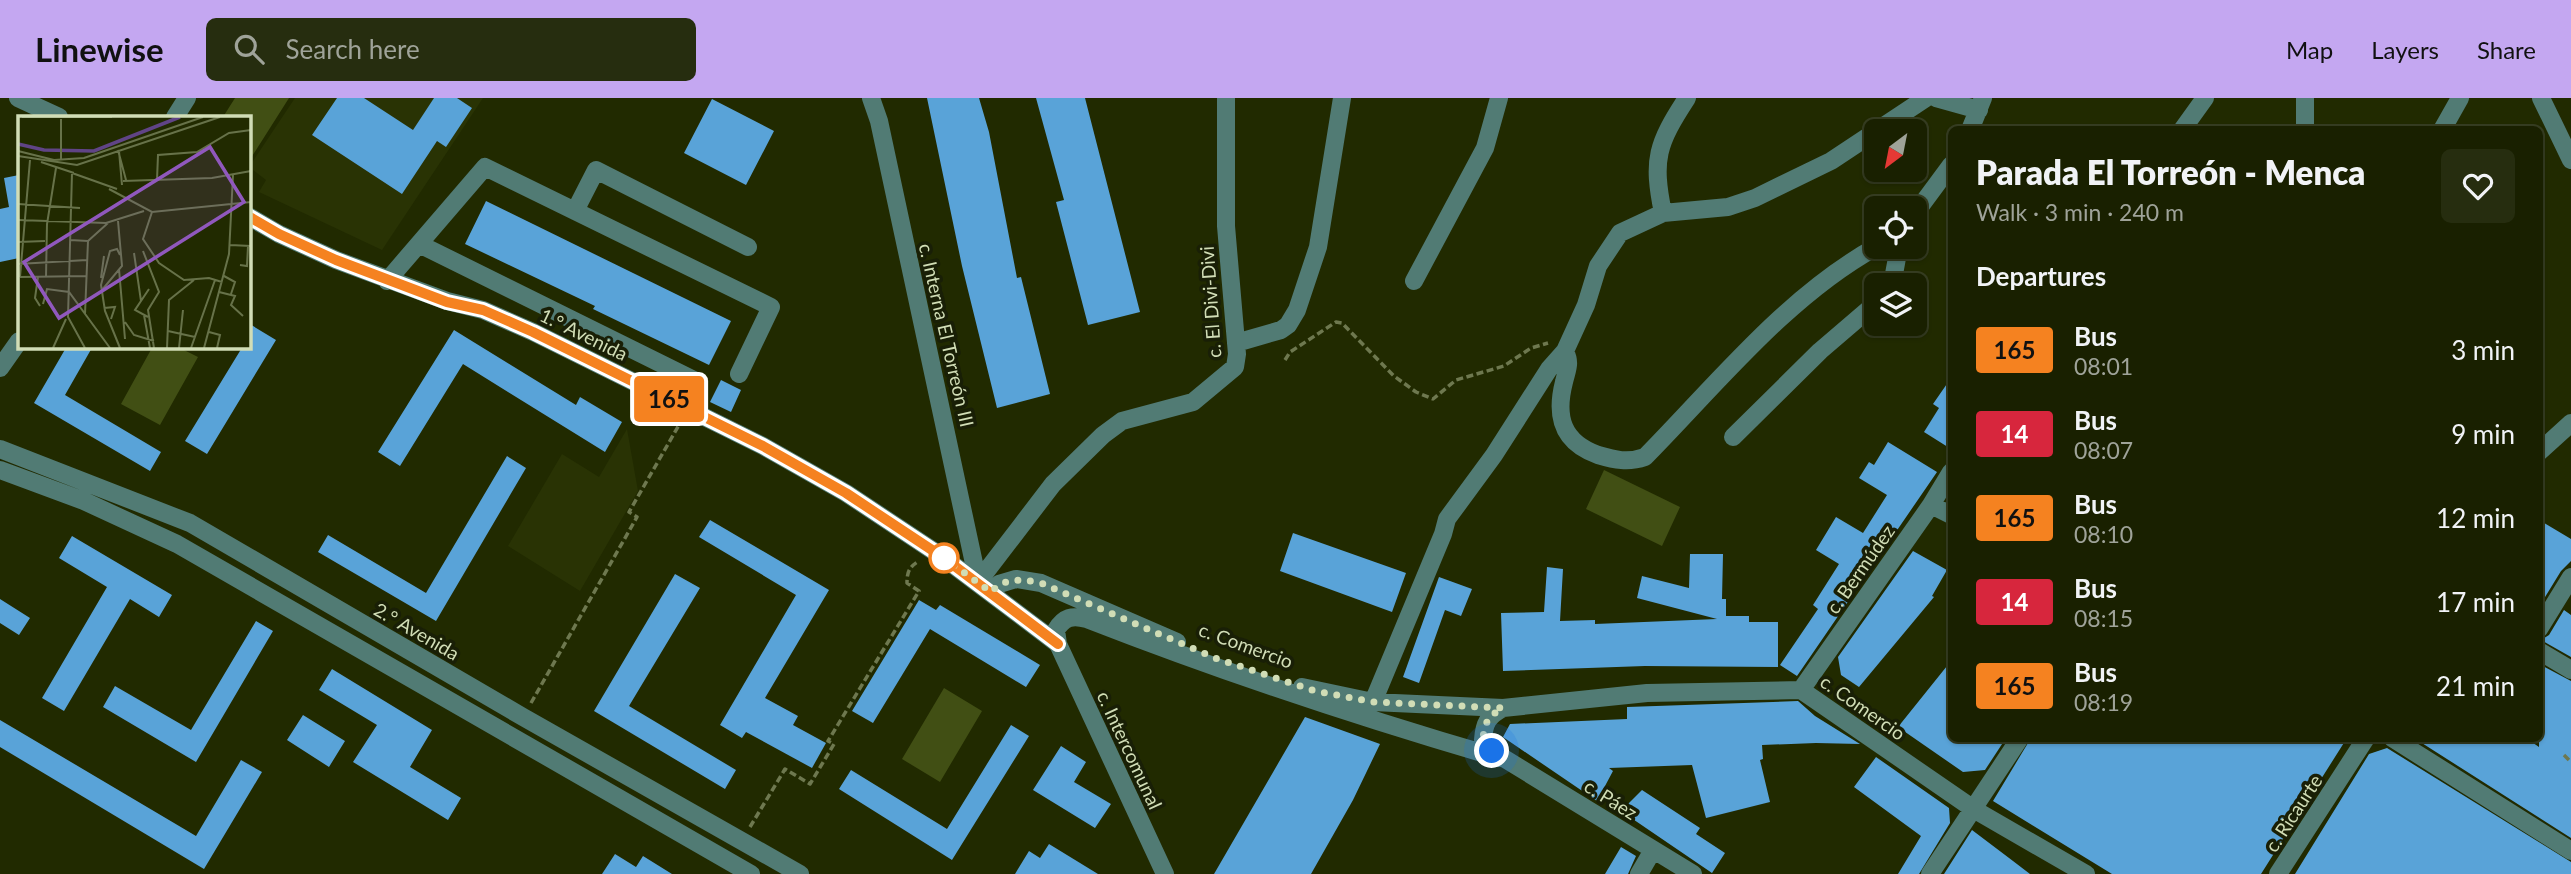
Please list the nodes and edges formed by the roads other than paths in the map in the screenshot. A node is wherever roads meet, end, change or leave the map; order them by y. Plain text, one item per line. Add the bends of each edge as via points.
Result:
1 (18, 98) edge
2 (187, 98) edge
3 (871, 98) edge
4 (1226, 98) edge
5 (1342, 98) edge
6 (1499, 98) edge
7 (1687, 98) edge
8 (1926, 98) edge
9 (1936, 98) edge
10 (2205, 98) edge
11 (2305, 98) edge
12 (2460, 98) edge
13 (2542, 98) edge
14 (1981, 104) edge
15 (54, 109) edge
16 (176, 116) edge
17 (1972, 126) edge
18 (2185, 126) edge
19 (2305, 126) edge
20 (2444, 126) edge
21 (2571, 160) edge
22 (1948, 169) edge
23 (1927, 197) edge
24 (575, 211) junction
25 (1663, 213) junction
26 (250, 217) edge
27 (419, 244) junction
28 (748, 247) dead end
29 (1864, 253) edge
30 (387, 281) junction
31 (1414, 281) dead end
32 (1864, 313) edge
33 (18, 342) edge
34 (1236, 343) junction
35 (1566, 348) junction
36 (0, 368) edge
37 (738, 374) dead end
38 (698, 382) dead end
39 (2571, 423) edge
40 (1733, 437) dead end
41 (2543, 448) edge
42 (0, 449) edge
43 (0, 470) edge
44 (1948, 476) edge
45 (1931, 505) junction
46 (1948, 514) edge
47 (2571, 577) edge
48 (984, 587) junction
49 (1096, 606) junction
50 (1071, 616) junction
51 (2543, 622) edge
52 (1058, 644) junction
53 (2543, 653) edge
54 (2571, 670) edge
55 (1801, 690) junction
56 (1373, 702) junction
57 (1503, 708) junction
58 (2018, 742) edge
59 (2363, 742) edge
60 (2398, 742) edge
61 (1505, 760) junction
62 (1975, 810) junction
63 (743, 842) junction
64 (1653, 850) junction
65 (2571, 851) edge
66 (729, 869) edge
67 (751, 874) edge
68 (800, 874) edge
69 (1165, 874) edge
70 (1639, 874) edge
71 (1693, 874) edge
72 (1930, 874) edge
73 (2086, 874) edge
74 (2278, 874) edge

1 - 15 street
2 - 16 street
3 - 48 street, c. Interna El Torreón III
4 - 34 street, c. El Divi-Divi via 1226,226
5 - 34 street via 1318,247 1297,310 1281,330
6 - 31 street via 1485,148
7 - 25 street via 1668,127 1658,156 1656,179
8 - 25 street via 1831,161 1755,198 1728,207
9 - 14 street
10 - 18 street
11 - 19 street
12 - 20 street
13 - 21 street
14 - 17 street
22 - 23 street
24 - 27 street via 485,167
24 - 28 street via 596,170
24 - 37 street via 771,307
25 - 35 street via 1620,233 1598,266
26 - 30 street, 1.° Avenida
27 - 30 street
27 - 38 street
29 - 35 street via 1774,324 1645,457 1632,462 1587,451 1562,427 1569,367
30 - 48 street, 1.° Avenida via 483,310 763,446 846,493
32 - 40 street
33 - 36 street
34 - 48 street, c. El Divi-Divi via 1235,367 1193,402 1122,421 1103,435 1053,484
35 - 56 street via 1447,519
39 - 41 street
42 - 63 street, 2.° Avenida via 190,523
43 - 66 street via 105,509 177,544
44 - 45 street, c. Bermúdez
45 - 46 street
45 - 55 street, c. Bermúdez
47 - 51 street
48 - 49 street, c. Comercio via 1016,579 1041,583
48 - 52 street, 1.° Avenida
49 - 50 street
49 - 56 street, c. Comercio via 1215,658 1315,691
50 - 52 street via 1056,630
50 - 61 street via 1360,718
52 - 69 street, c. Intercomunal
53 - 54 street
55 - 57 street, c. Comercio via 1647,693
55 - 62 street, c. Comercio
56 - 57 street, c. Comercio
57 - 61 street via 1485,722 1483,740
58 - 62 street
59 - 74 street, c. Ricaurte
60 - 65 street
61 - 64 street, c. Páez
62 - 72 street
62 - 73 street, c. Comercio
63 - 66 street
63 - 68 street, 2.° Avenida
64 - 70 street
64 - 71 street, c. Páez
66 - 67 street

